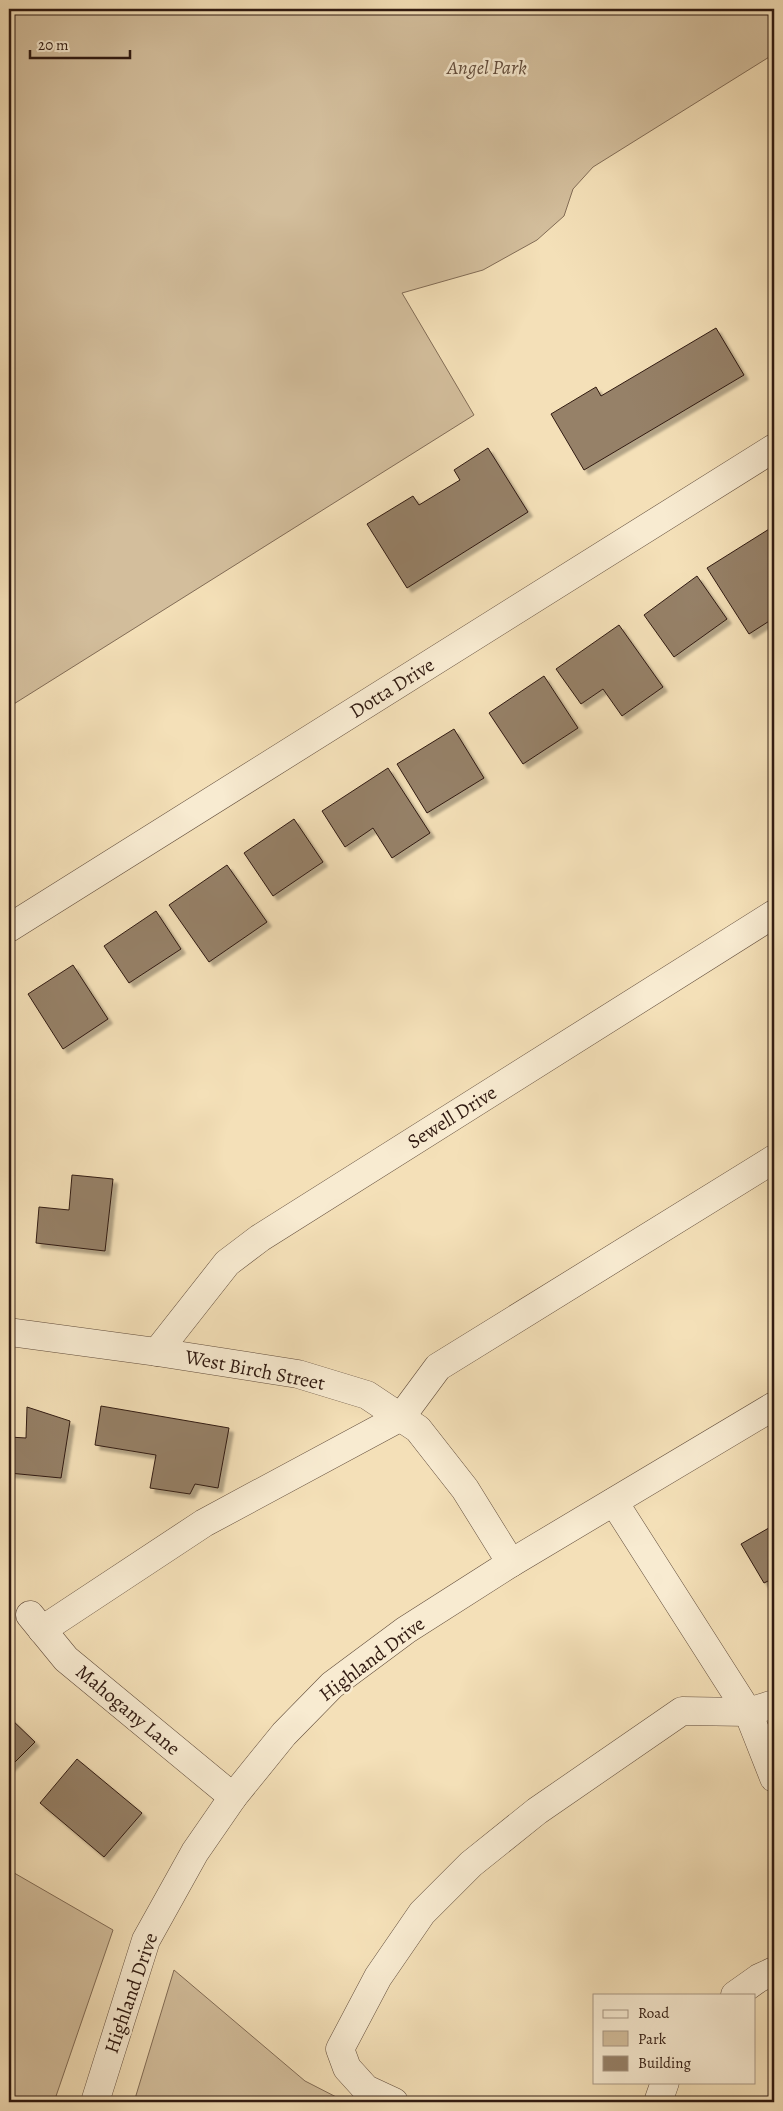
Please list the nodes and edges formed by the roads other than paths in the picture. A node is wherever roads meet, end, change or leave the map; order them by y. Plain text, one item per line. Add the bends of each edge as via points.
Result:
1 (774, 448) edge
2 (774, 914) edge
3 (9, 928) edge
4 (774, 1159) edge
5 (9, 1332) edge
6 (157, 1352) junction
7 (774, 1406) edge
8 (401, 1417) junction
9 (614, 1502) junction
10 (512, 1563) junction
11 (774, 1704) edge
12 (748, 1712) junction
13 (774, 1778) edge
14 (233, 1797) junction
15 (774, 1971) edge
16 (737, 1994) edge
17 (664, 2084) edge
18 (95, 2102) edge
19 (394, 2102) edge
20 (658, 2102) edge

1 - 3 street, Dotta Drive
2 - 6 street, Sewell Drive via 260,1238 227,1263
4 - 8 street via 438,1367
5 - 6 street, West Birch Street
6 - 8 street, West Birch Street via 298,1374 368,1395
7 - 9 street, Highland Drive
8 - 10 street, West Birch Street via 418,1429 465,1489
8 - 14 street, Mahogany Lane via 204,1523 36,1623 66,1659
9 - 10 street, Highland Drive
9 - 12 street
10 - 14 street, Highland Drive via 406,1630 332,1685 284,1734
11 - 12 street
12 - 13 street
12 - 19 street via 682,1711 537,1811 472,1864 422,1912 378,1977 340,2049 347,2068 366,2089
14 - 18 street, Highland Drive via 194,1852 146,1940
15 - 16 street
17 - 20 street

